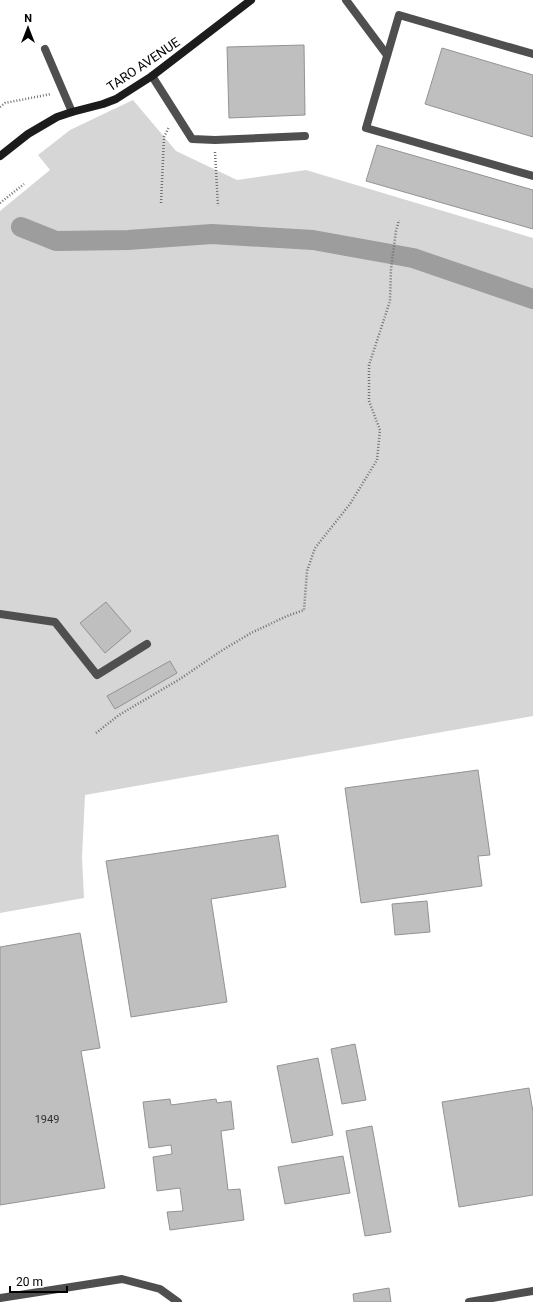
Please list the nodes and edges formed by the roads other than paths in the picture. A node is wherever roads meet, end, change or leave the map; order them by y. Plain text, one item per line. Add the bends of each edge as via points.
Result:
1 (251, 0) edge
2 (346, 0) edge
3 (45, 49) dead end
4 (533, 54) edge
5 (387, 55) junction
6 (152, 76) junction
7 (72, 112) junction
8 (305, 136) dead end
9 (0, 156) edge
10 (533, 176) edge
11 (0, 614) edge
12 (147, 644) dead end
13 (533, 1291) edge
14 (0, 1298) edge
15 (178, 1302) edge
16 (469, 1302) edge

1 - 6 street, TARO AVENUE
2 - 5 lane
3 - 7 lane
4 - 5 lane via 399,15
5 - 10 lane via 366,128
6 - 7 street, TARO AVENUE via 116,99
6 - 8 lane via 192,139
7 - 9 street, TARO AVENUE via 44,124
11 - 12 lane via 55,622 97,675
13 - 16 lane
14 - 15 lane via 122,1279 160,1289

